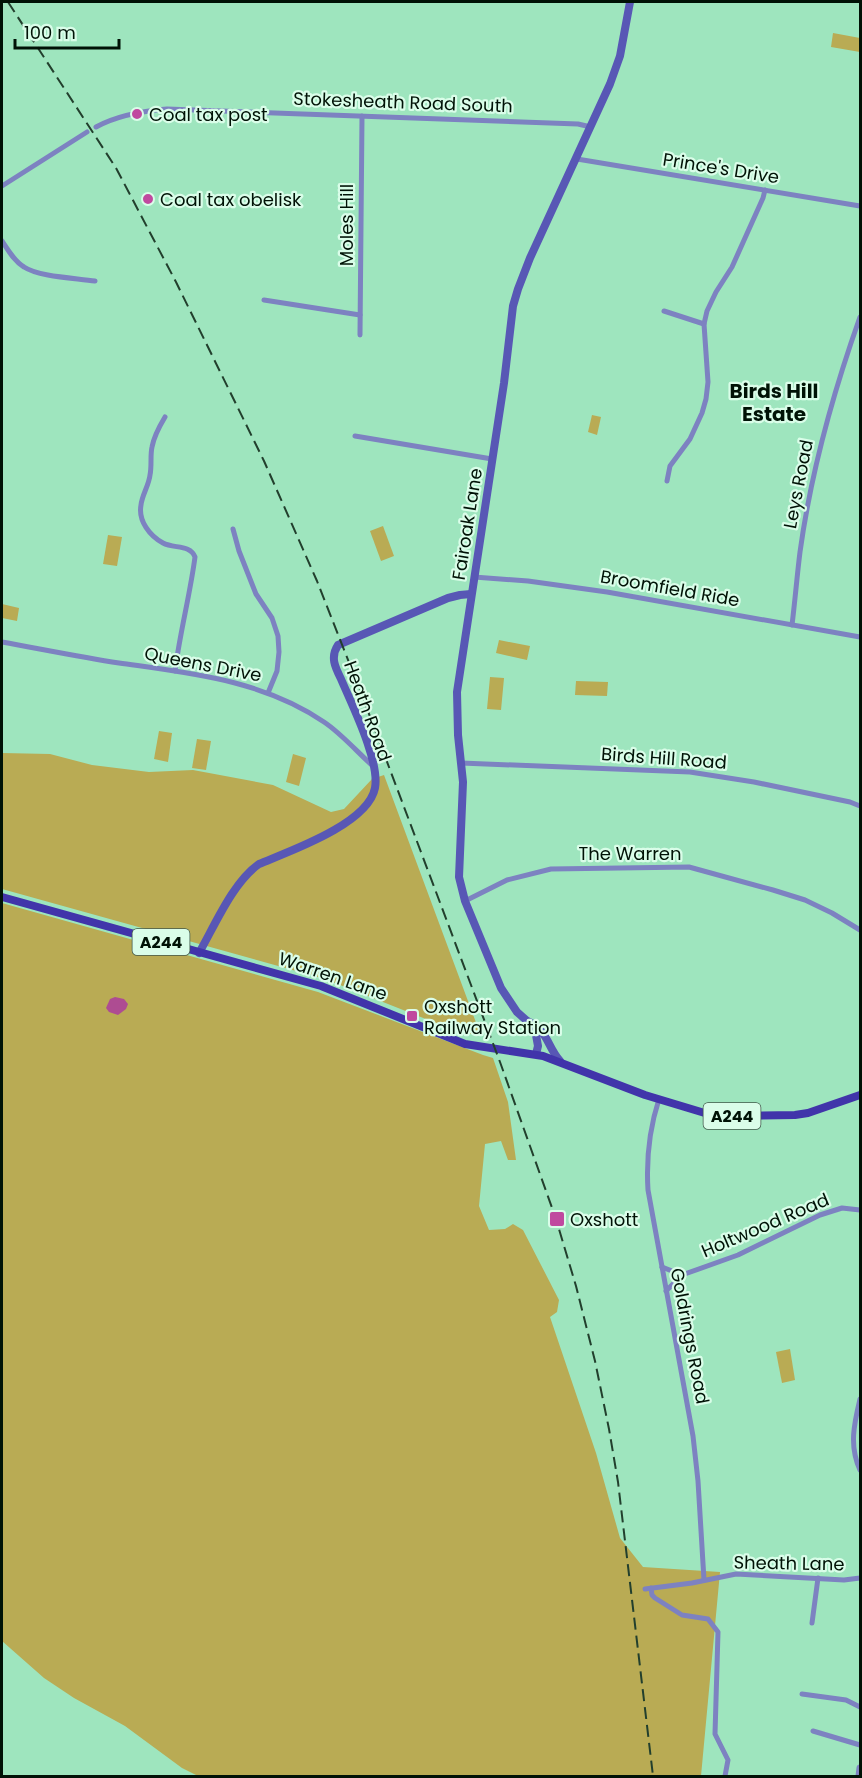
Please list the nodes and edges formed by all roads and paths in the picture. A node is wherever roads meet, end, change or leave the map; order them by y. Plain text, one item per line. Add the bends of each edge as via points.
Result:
1 (630, 2) edge
2 (362, 116) junction
3 (96, 127) dead end
4 (591, 127) junction
5 (87, 132) dead end
6 (577, 159) junction
7 (2, 186) edge
8 (765, 190) junction
9 (861, 206) edge
10 (2, 241) edge
11 (95, 281) dead end
12 (264, 300) dead end
13 (664, 311) dead end
14 (360, 315) junction
15 (861, 317) edge
16 (704, 324) junction
17 (360, 335) dead end
18 (165, 417) dead end
19 (355, 436) dead end
20 (492, 459) junction
21 (667, 481) dead end
22 (233, 529) dead end
23 (474, 577) junction
24 (471, 594) junction
25 (792, 625) junction
26 (861, 637) edge
27 (2, 642) edge
28 (175, 671) junction
29 (268, 693) junction
30 (461, 763) junction
31 (375, 768) junction
32 (861, 806) edge
33 (2, 897) edge
34 (465, 901) junction
35 (861, 930) edge
36 (199, 952) junction
37 (526, 1020) junction
38 (536, 1054) junction
39 (560, 1061) junction
40 (861, 1095) edge
41 (659, 1099) junction
42 (861, 1210) edge
43 (662, 1267) junction
44 (682, 1275) junction
45 (666, 1291) junction
46 (861, 1400) edge
47 (861, 1470) edge
48 (818, 1578) junction
49 (861, 1578) edge
50 (704, 1580) junction
51 (812, 1623) dead end
52 (802, 1694) dead end
53 (861, 1707) edge
54 (813, 1731) dead end
55 (861, 1745) edge
56 (861, 1768) edge
57 (725, 1776) edge
58 (859, 1776) edge

1 - 4 main road, Fairoak Lane via 620,56
2 - 3 street, Stokesheath Road South via 167,109 138,112
2 - 4 street, Stokesheath Road South
2 - 14 street, Moles Hill
4 - 6 main road, Fairoak Lane
5 - 7 street
6 - 8 street, Prince's Drive
6 - 20 main road, Fairoak Lane via 530,258 513,306
8 - 9 street, Prince's Drive
8 - 16 street via 732,267 711,301
10 - 11 street via 17,262 35,272
12 - 14 street
13 - 16 street
14 - 17 street, Moles Hill
15 - 25 street, Leys Road via 820,447 800,552
16 - 21 street via 706,399 695,428 670,466
18 - 28 street via 154,436 149,481 140,507 145,527 153,536 189,549 195,557
19 - 20 street
20 - 23 main road, Fairoak Lane
22 - 29 street via 256,594 272,618 278,636 277,671
23 - 24 main road, Fairoak Lane
23 - 25 street, Broomfield Ride via 607,592
24 - 30 main road, Fairoak Lane via 457,692
24 - 31 main road, Heath Road via 448,598 338,645 335,650 333,661
25 - 26 street, Broomfield Ride
27 - 28 street, Queens Drive
28 - 29 street, Queens Drive
29 - 31 street, Queens Drive via 324,722
30 - 32 street, Birds Hill Road via 699,773
30 - 34 main road, Fairoak Lane via 459,877
31 - 36 main road, Heath Road via 375,788 363,809 338,829 251,870
33 - 36 main road, Warren Lane / A244
34 - 35 street, The Warren via 507,880 551,869 678,866 805,900
34 - 37 main road, Fairoak Lane via 501,988
36 - 38 main road, Warren Lane / A244 via 321,986 468,1045
37 - 38 main road, Fairoak Lane via 538,1041
37 - 39 main road via 541,1029
38 - 39 main road, Warren Lane / A244
39 - 41 main road, Warren Lane / A244
40 - 41 main road, Warren Lane / A244 via 808,1113 782,1117 708,1114
41 - 43 street, Goldrings Road via 651,1128 647,1170
42 - 44 street, Holtwood Road via 831,1210 738,1255
43 - 44 street
43 - 45 street, Goldrings Road
44 - 45 street, Holtwood Road
45 - 50 street, Goldrings Road via 693,1436
46 - 47 street via 853,1434 855,1458
48 - 49 street, Sheath Lane
48 - 50 street, Sheath Lane via 743,1574
48 - 51 street
50 - 57 street, Sheath Lane via 648,1588 655,1598 682,1615 708,1619 718,1632 715,1734 728,1760
52 - 53 street via 846,1700
54 - 55 street
56 - 58 street

